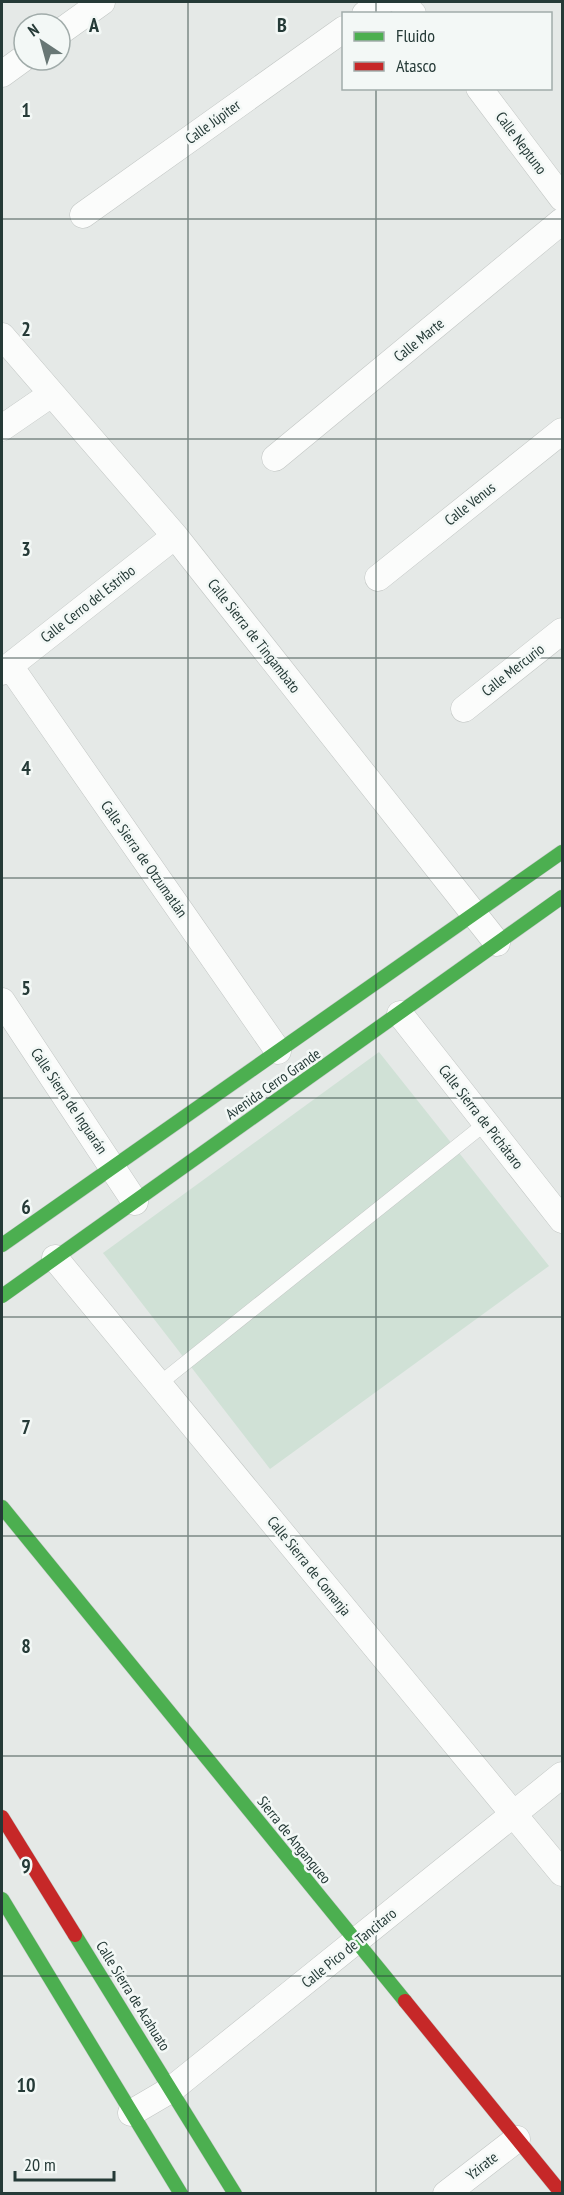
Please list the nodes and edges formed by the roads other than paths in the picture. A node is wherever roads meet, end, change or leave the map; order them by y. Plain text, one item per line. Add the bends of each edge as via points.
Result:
1 (102, 2) edge
2 (382, 2) edge
3 (368, 12) edge
4 (72, 23) edge
5 (342, 30) edge
6 (481, 90) edge
7 (562, 198) edge
8 (83, 215) dead end
9 (562, 221) edge
10 (2, 336) edge
11 (50, 395) junction
12 (2, 428) edge
13 (562, 431) edge
14 (275, 458) dead end
15 (175, 536) junction
16 (378, 578) dead end
17 (562, 631) edge
18 (6, 669) edge
19 (464, 709) dead end
20 (562, 852) edge
21 (562, 897) edge
22 (473, 914) junction
23 (497, 943) junction
24 (2, 1001) edge
25 (400, 1014) junction
26 (278, 1051) junction
27 (486, 1123) junction
28 (113, 1167) junction
29 (135, 1202) junction
30 (562, 1220) edge
31 (2, 1245) edge
32 (55, 1258) junction
33 (2, 1296) edge
34 (159, 1384) junction
35 (2, 1507) edge
36 (562, 1775) edge
37 (514, 1815) junction
38 (2, 1817) edge
39 (562, 1873) edge
40 (2, 1899) edge
41 (357, 1943) junction
42 (172, 2089) junction
43 (131, 2113) junction
44 (517, 2139) junction
45 (181, 2193) edge
46 (235, 2193) edge
47 (446, 2193) edge
48 (562, 2193) edge

1 - 4 street
2 - 3 street
5 - 8 street, Calle Júpiter
6 - 7 street, Calle Neptuno
9 - 14 street, Calle Marte
10 - 11 street, Calle Sierra de Tingambato
11 - 12 street
11 - 15 street, Calle Sierra de Tingambato
13 - 16 street, Calle Venus
15 - 18 street, Calle Cerro del Estribo
15 - 22 street, Calle Sierra de Tingambato
17 - 19 street, Calle Mercurio
18 - 26 street, Calle Sierra de Otzumatlán
20 - 22 street, Avenida Cerro Grande
21 - 23 street, Avenida Cerro Grande
22 - 23 street, Calle Sierra de Tingambato
22 - 26 street, Avenida Cerro Grande
23 - 25 street, Avenida Cerro Grande
24 - 28 street, Calle Sierra de Inguarán
25 - 27 street, Calle Sierra de Pichátaro
25 - 29 street, Avenida Cerro Grande
26 - 28 street, Avenida Cerro Grande
27 - 30 street, Calle Sierra de Pichátaro
27 - 34 lane
28 - 29 street, Calle Sierra de Inguarán
28 - 31 street, Avenida Cerro Grande
29 - 32 street, Avenida Cerro Grande
32 - 33 street, Avenida Cerro Grande
32 - 34 street, Calle Sierra de Comanja
34 - 37 street, Calle Sierra de Comanja
35 - 41 street, Sierra de Angangueo
36 - 37 street, Calle Pico de Tancitaro
37 - 39 street, Calle Sierra de Comanja
37 - 41 street, Calle Pico de Tancitaro
38 - 42 street, Calle Sierra de Acahuato
40 - 43 street
41 - 42 street, Calle Pico de Tancitaro
41 - 44 street, Sierra de Angangueo
42 - 43 street, Calle Pico de Tancitaro
42 - 46 street, Calle Sierra de Acahuato
43 - 45 street
44 - 47 street, Yzirate
44 - 48 street, Sierra de Angangueo

